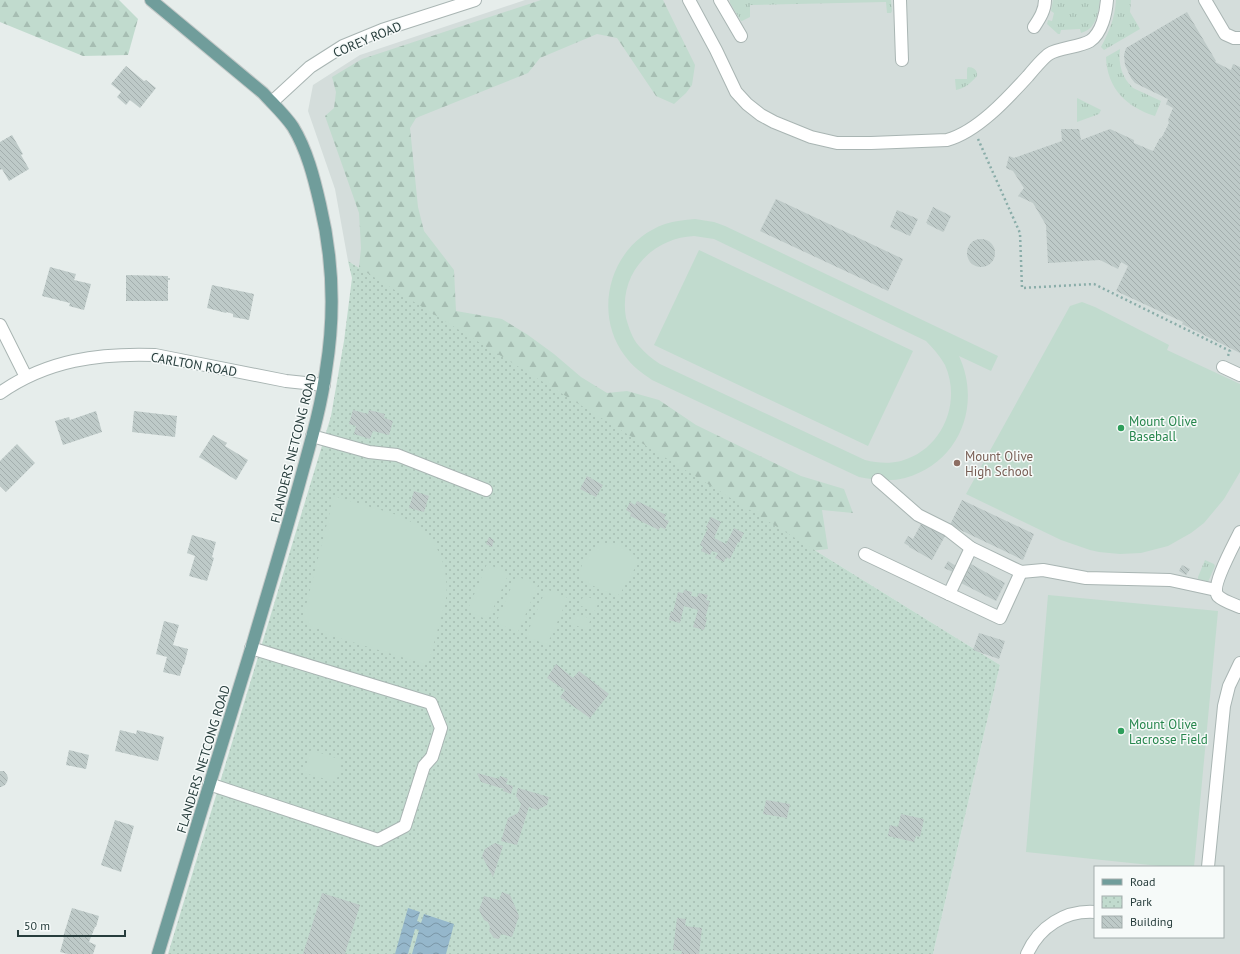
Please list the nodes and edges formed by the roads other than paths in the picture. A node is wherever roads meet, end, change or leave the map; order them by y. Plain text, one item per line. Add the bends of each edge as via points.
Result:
1 (151, 0) edge
2 (475, 0) edge
3 (689, 0) edge
4 (720, 0) edge
5 (900, 0) edge
6 (1045, 0) edge
7 (1107, 0) edge
8 (1204, 0) edge
9 (1034, 27) dead end
10 (741, 36) dead end
11 (1240, 38) edge
12 (902, 60) dead end
13 (272, 102) junction
14 (0, 325) edge
15 (1223, 367) road end
16 (1240, 375) edge
17 (26, 377) junction
18 (324, 385) junction
19 (0, 393) edge
20 (312, 436) junction
21 (878, 480) dead end
22 (486, 490) dead end
23 (1240, 532) edge
24 (971, 548) junction
25 (865, 554) dead end
26 (1021, 572) junction
27 (1216, 590) junction
28 (949, 594) junction
29 (1240, 607) edge
30 (251, 648) junction
31 (1240, 663) edge
32 (210, 784) junction
33 (1208, 866) edge
34 (1094, 912) edge
35 (158, 954) edge
36 (1027, 954) edge

1 - 13 main road, FLANDERS NETCONG ROAD
2 - 13 street, COREY ROAD via 382,30 343,46 310,67
3 - 7 street via 736,92 747,104 761,115 789,129 824,141 871,144 956,138 1004,102 1049,54 1090,41 1101,28
4 - 10 street
5 - 12 street
6 - 9 street via 1042,13
8 - 11 street via 1226,34
13 - 18 main road, FLANDERS NETCONG ROAD via 292,125 302,146 317,190 327,239 332,309
14 - 17 street
15 - 16 street
17 - 18 street, CARLTON ROAD via 88,358 135,354 155,355 286,381
17 - 19 street, CARLTON ROAD
18 - 20 main road, FLANDERS NETCONG ROAD
20 - 22 street via 369,452 397,455
20 - 30 main road, FLANDERS NETCONG ROAD
21 - 24 street via 918,515 948,530
23 - 27 street
24 - 26 street
24 - 28 street
25 - 28 street
26 - 27 street via 1043,570 1086,578 1170,580
26 - 28 street via 1000,618
27 - 29 street via 1222,599
30 - 32 main road, FLANDERS NETCONG ROAD
30 - 32 street via 431,703 441,728 432,757 424,766 405,826 378,840
31 - 33 street via 1229,686 1224,706
32 - 35 main road, FLANDERS NETCONG ROAD
34 - 36 street via 1073,914 1055,921 1037,936

